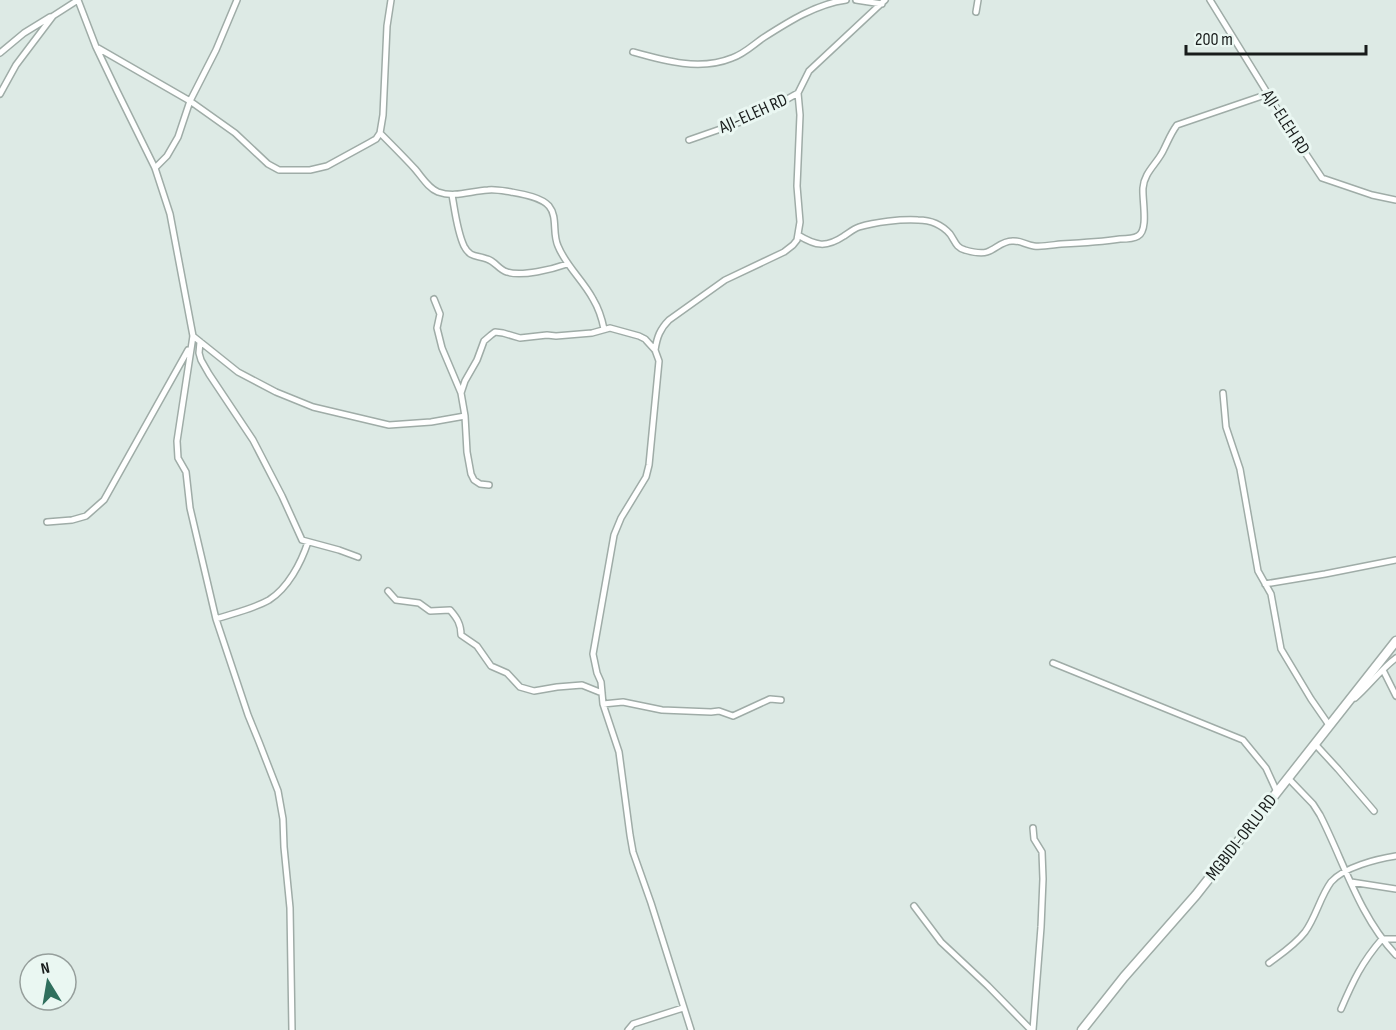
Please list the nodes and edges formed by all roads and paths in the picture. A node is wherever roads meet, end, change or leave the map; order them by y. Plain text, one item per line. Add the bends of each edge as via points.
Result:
1 (78, 0) edge
2 (237, 0) edge
3 (391, 0) edge
4 (846, 0) edge
5 (856, 0) edge
6 (978, 0) edge
7 (1210, 0) edge
8 (883, 2) edge
9 (976, 12) dead end
10 (53, 15) junction
11 (96, 47) junction
12 (633, 52) dead end
13 (0, 53) edge
14 (798, 93) junction
15 (0, 94) edge
16 (1268, 94) junction
17 (190, 101) junction
18 (380, 133) junction
19 (689, 140) dead end
20 (155, 168) junction
21 (452, 195) junction
22 (1396, 200) edge
23 (798, 235) junction
24 (567, 264) junction
25 (434, 299) dead end
26 (604, 330) junction
27 (193, 336) junction
28 (200, 342) junction
29 (190, 346) junction
30 (655, 350) junction
31 (461, 393) junction
32 (1223, 393) dead end
33 (465, 416) junction
34 (489, 484) dead end
35 (47, 522) dead end
36 (308, 542) junction
37 (358, 557) dead end
38 (1396, 560) edge
39 (1265, 584) junction
40 (388, 591) dead end
41 (216, 619) junction
42 (1396, 641) edge
43 (1396, 658) edge
44 (1053, 663) dead end
45 (1383, 670) junction
46 (602, 693) junction
47 (1396, 696) edge
48 (781, 700) dead end
49 (603, 704) junction
50 (1342, 709) junction
51 (1329, 725) junction
52 (1315, 744) junction
53 (1288, 778) junction
54 (1277, 792) junction
55 (1374, 811) dead end
56 (1033, 828) dead end
57 (1396, 856) edge
58 (1346, 870) junction
59 (1351, 882) junction
60 (1396, 889) edge
61 (914, 906) dead end
62 (1382, 939) junction
63 (1396, 939) edge
64 (1396, 955) edge
65 (1269, 963) dead end
66 (683, 1008) junction
67 (1341, 1009) dead end
68 (292, 1030) edge
69 (628, 1030) edge
70 (690, 1030) edge
71 (1032, 1030) edge
72 (1082, 1030) edge

1 - 10 street
1 - 11 street
2 - 17 street
3 - 18 street
4 - 12 street via 809,11 733,58 678,64
5 - 8 street
6 - 9 street
7 - 16 street, AJI-ELEH RD
8 - 14 street, AJI-ELEH RD via 809,71
10 - 13 street
10 - 15 street
11 - 17 street
11 - 20 street
14 - 19 street, AJI-ELEH RD via 755,117
14 - 23 street
16 - 22 street, AJI-ELEH RD via 1322,178
16 - 23 street via 1177,125 1145,177 1143,231 1133,238 1035,247 1012,241 981,253 962,249 950,234 930,221 860,227 825,244 810,243
17 - 18 street via 279,170 327,166
17 - 20 street via 178,137
18 - 21 street via 426,183 436,191
20 - 27 street via 170,214
21 - 24 street via 488,189 547,204 555,221 555,238
21 - 24 street via 464,246 473,256 493,261 504,272 522,274
23 - 30 street via 784,252 725,280 669,320 662,327
24 - 26 street via 593,299
25 - 31 street via 440,314 437,328 442,348
26 - 30 street via 639,336
26 - 31 street via 520,338 495,332 484,341
27 - 28 street
27 - 29 street
28 - 33 street via 238,372 314,407 389,425
28 - 36 street via 199,353 209,374 253,440 303,540
29 - 35 street via 104,500 86,516
29 - 41 street via 177,450 186,472 190,508
30 - 46 street via 659,361 649,465 614,535 593,654
31 - 33 street
32 - 39 street via 1226,427 1240,469 1258,571
33 - 34 street via 471,474 480,484
36 - 37 street
36 - 41 street via 291,576 276,595
38 - 39 street
39 - 51 street via 1271,594 1281,649
40 - 46 street via 396,600 419,603 430,611 450,610 458,619 461,635 477,646 490,666 507,673 520,687 534,691 582,685
41 - 68 street via 278,791 290,908
42 - 50 main road, MGBIDI-ORLU RD
43 - 45 street
44 - 54 street via 1243,740 1266,768
45 - 47 street
45 - 50 street
46 - 49 street
48 - 49 street via 770,699 733,716 719,711 662,710 623,702
49 - 66 street via 619,752 633,852
50 - 51 main road, MGBIDI-ORLU RD
51 - 52 main road, MGBIDI-ORLU RD
52 - 53 main road, MGBIDI-ORLU RD
52 - 55 street
53 - 54 main road, MGBIDI-ORLU RD
53 - 58 street via 1320,815
54 - 72 main road, MGBIDI-ORLU RD
56 - 71 street via 1042,852 1042,879
57 - 58 street
58 - 59 street
58 - 65 street via 1331,883 1304,934
59 - 60 street
59 - 62 street
61 - 71 street via 941,942
62 - 63 street
62 - 64 street
62 - 67 street via 1355,976
66 - 69 street via 633,1024
66 - 70 street

